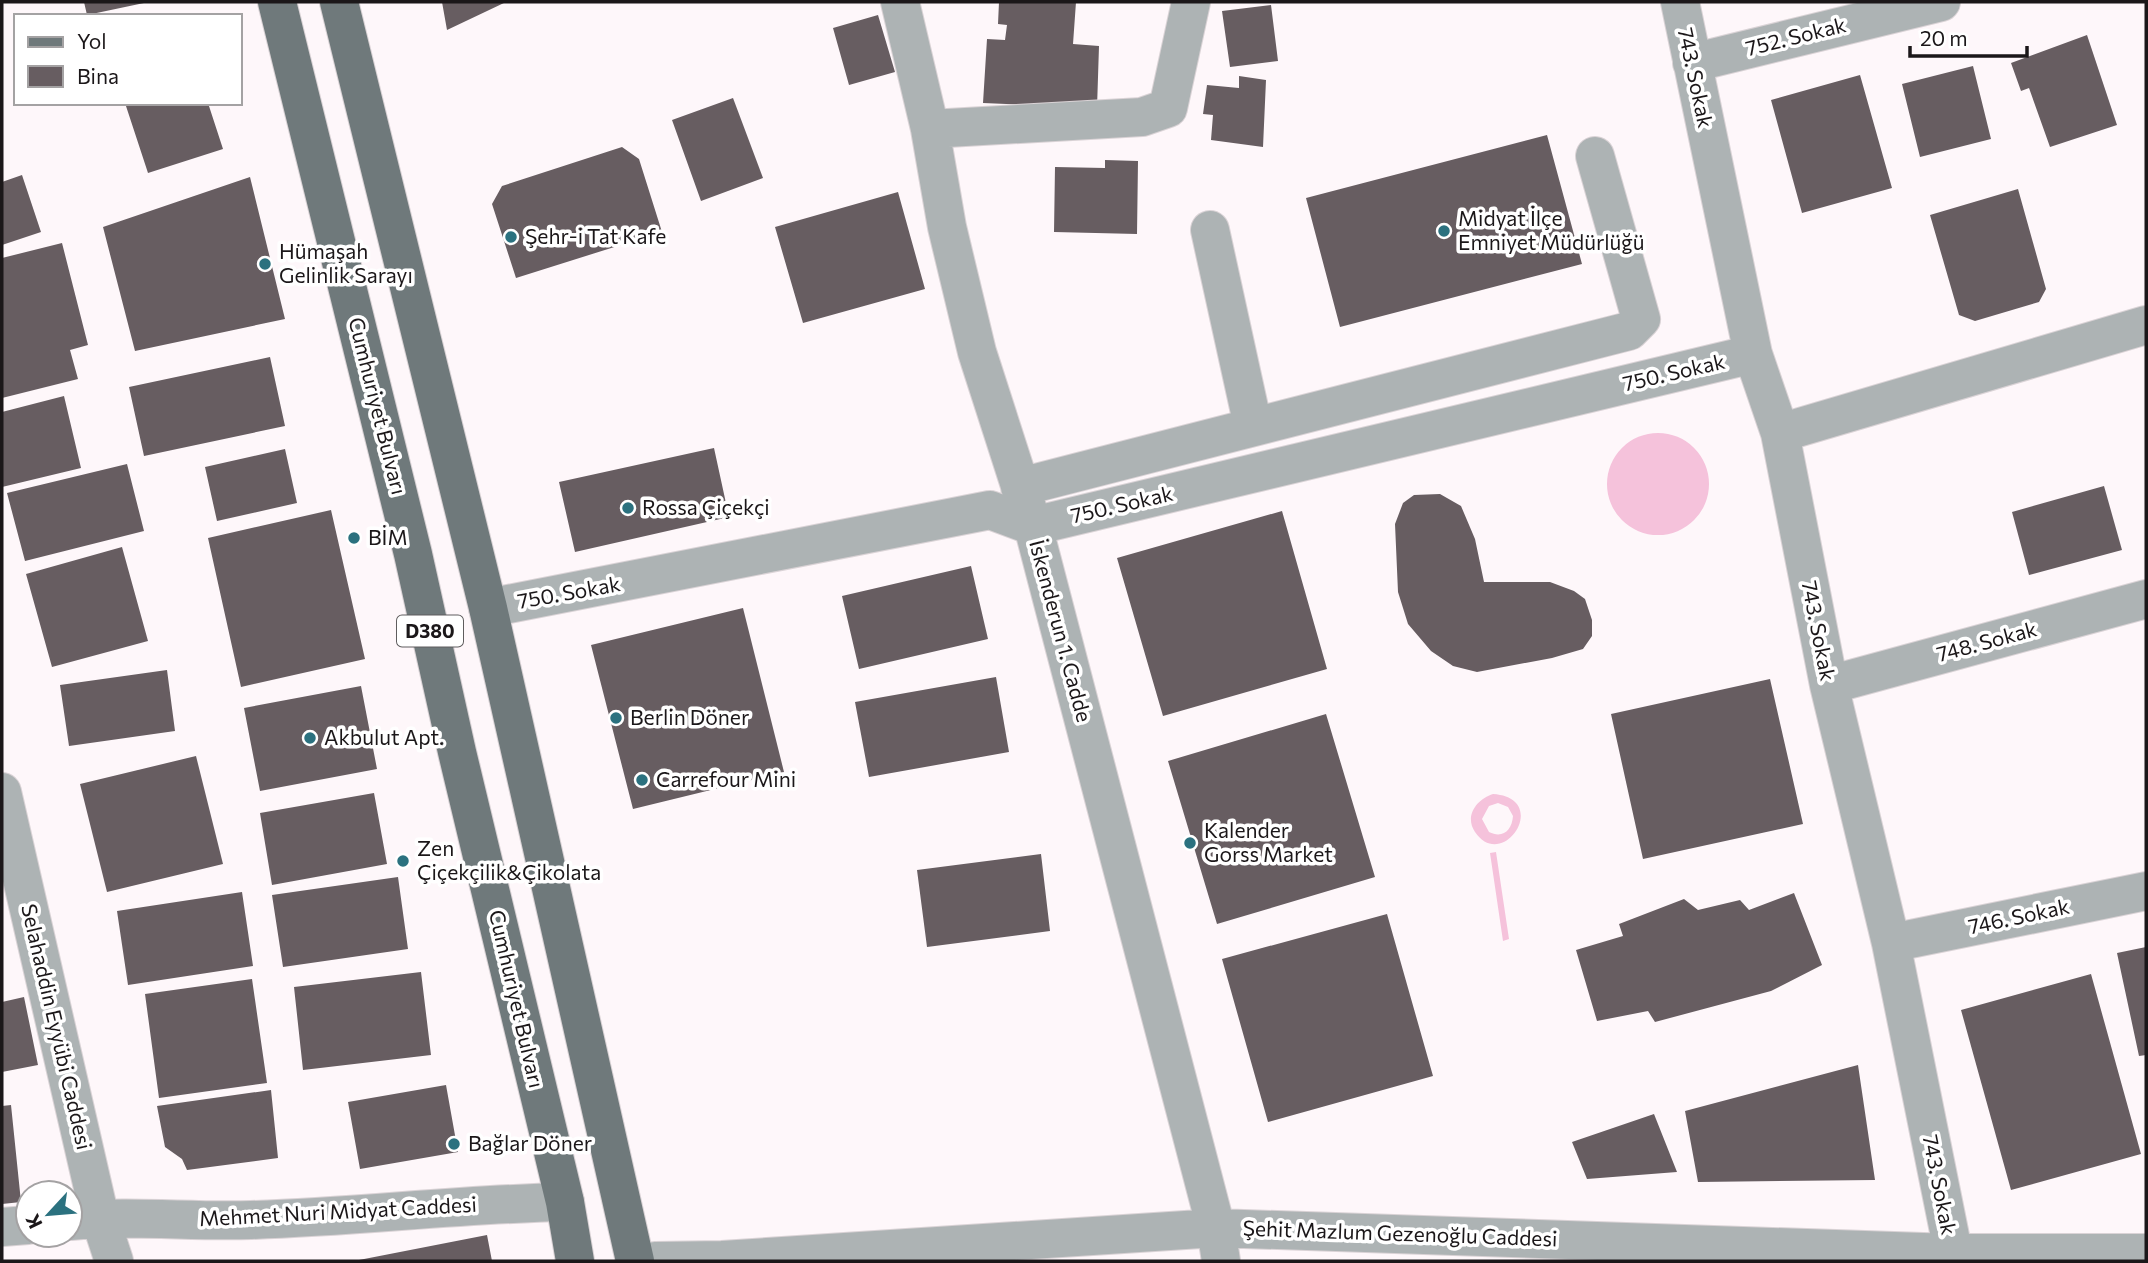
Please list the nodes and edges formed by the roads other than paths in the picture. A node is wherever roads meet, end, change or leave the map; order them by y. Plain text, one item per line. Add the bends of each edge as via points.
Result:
1 (277, 2) edge
2 (339, 2) edge
3 (900, 2) edge
4 (1191, 2) edge
5 (1679, 2) edge
6 (1941, 2) edge
7 (1692, 63) junction
8 (930, 129) junction
9 (1595, 156) dead end
10 (1210, 230) dead end
11 (2146, 325) edge
12 (1754, 354) junction
13 (1253, 426) junction
14 (1780, 433) junction
15 (1020, 487) junction
16 (1033, 526) junction
17 (2146, 599) edge
18 (488, 608) junction
19 (1829, 685) junction
20 (2, 792) edge
21 (2146, 891) edge
22 (1891, 943) junction
23 (565, 1202) junction
24 (85, 1219) edge
25 (1218, 1245) edge
26 (2146, 1253) edge
27 (1954, 1257) edge
28 (114, 1261) edge
29 (575, 1261) edge
30 (635, 1261) edge
31 (655, 1261) edge

1 - 23 main road, Cumhuriyet Bulvarı / D380 via 410,540
2 - 18 main road, D380
3 - 8 street, İskenderun 1. Cadde
4 - 8 street via 1168,108 1142,117
5 - 7 street, 743. Sokak
6 - 7 street, 752. Sokak
7 - 12 street, 743. Sokak
8 - 15 street, İskenderun 1. Cadde via 947,228 977,352
9 - 13 street via 1641,319 1629,331
10 - 13 street
11 - 14 street
12 - 14 street, 743. Sokak
12 - 16 street, 750. Sokak
13 - 15 street
14 - 19 street, 743. Sokak
15 - 16 street, İskenderun 1. Cadde
16 - 18 street, 750. Sokak via 990,510
16 - 25 street, İskenderun 1. Cadde
17 - 19 street, 748. Sokak
18 - 30 main road, D380
19 - 22 street, 743. Sokak
20 - 24 street, Selahaddin Eyyübi Caddesi
21 - 22 street, 746. Sokak
22 - 27 street, 743. Sokak
23 - 24 street, Mehmet Nuri Midyat Caddesi via 250,1220
23 - 29 main road, Cumhuriyet Bulvarı / D380
24 - 28 street, Selahaddin Eyyübi Caddesi
25 - 27 street, Şehit Mazlum Gezenoğlu Caddesi
25 - 31 street, Şehit Mazlum Gezenoğlu Caddesi
26 - 27 street, Şehit Mazlum Gezenoğlu Caddesi

